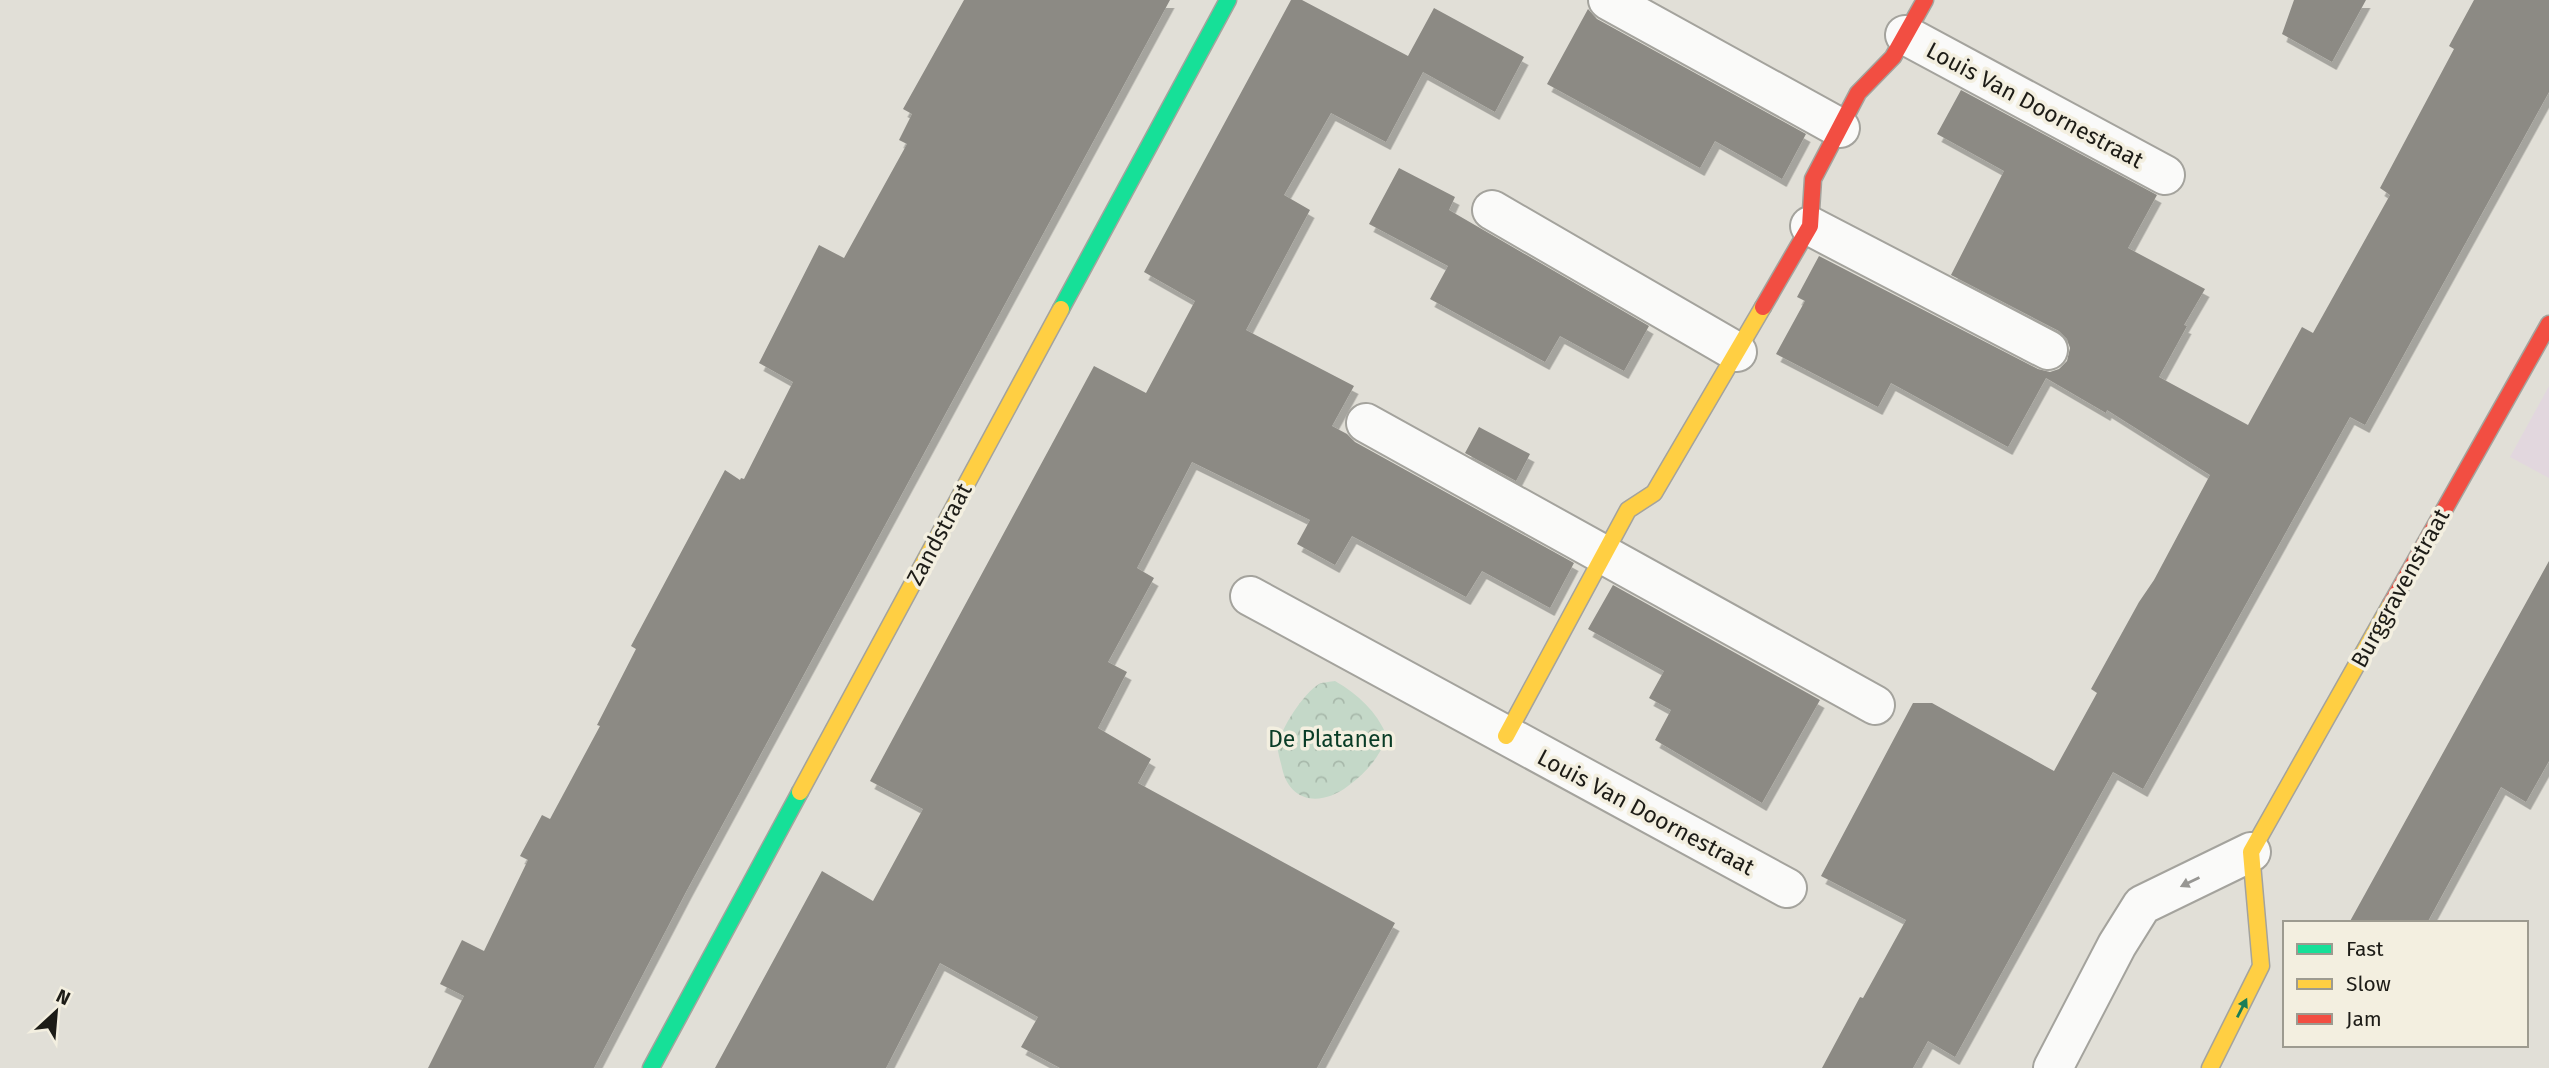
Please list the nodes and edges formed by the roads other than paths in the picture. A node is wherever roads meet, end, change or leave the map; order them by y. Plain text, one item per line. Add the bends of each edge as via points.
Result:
1 (1228, 0) edge
2 (1608, 0) edge
3 (1925, 0) edge
4 (1905, 35) junction
5 (1840, 128) junction
6 (2165, 175) dead end
7 (1492, 210) dead end
8 (1811, 226) junction
9 (2549, 324) edge
10 (2048, 350) dead end
11 (1737, 352) junction
12 (1366, 423) dead end
13 (1604, 555) junction
14 (1250, 596) dead end
15 (1875, 705) dead end
16 (1506, 736) junction
17 (2251, 852) junction
18 (1787, 888) dead end
19 (650, 1068) edge
20 (2053, 1068) edge
21 (2210, 1068) edge

1 - 19 street, Zandstraat
2 - 5 street
3 - 4 street, Louis Van Doornestraat
4 - 5 street, Louis Van Doornestraat via 1893,57 1858,93
4 - 6 street, Louis Van Doornestraat
5 - 8 street, Louis Van Doornestraat via 1813,179
7 - 11 street
8 - 10 street
8 - 11 street, Louis Van Doornestraat
9 - 17 street, Burggravenstraat
11 - 13 street, Louis Van Doornestraat via 1654,493 1628,510
12 - 13 street
13 - 15 street
13 - 16 street, Louis Van Doornestraat
14 - 16 street, Louis Van Doornestraat
16 - 18 street, Louis Van Doornestraat
17 -> 20 street via 2143,905
21 -> 17 street via 2261,966

